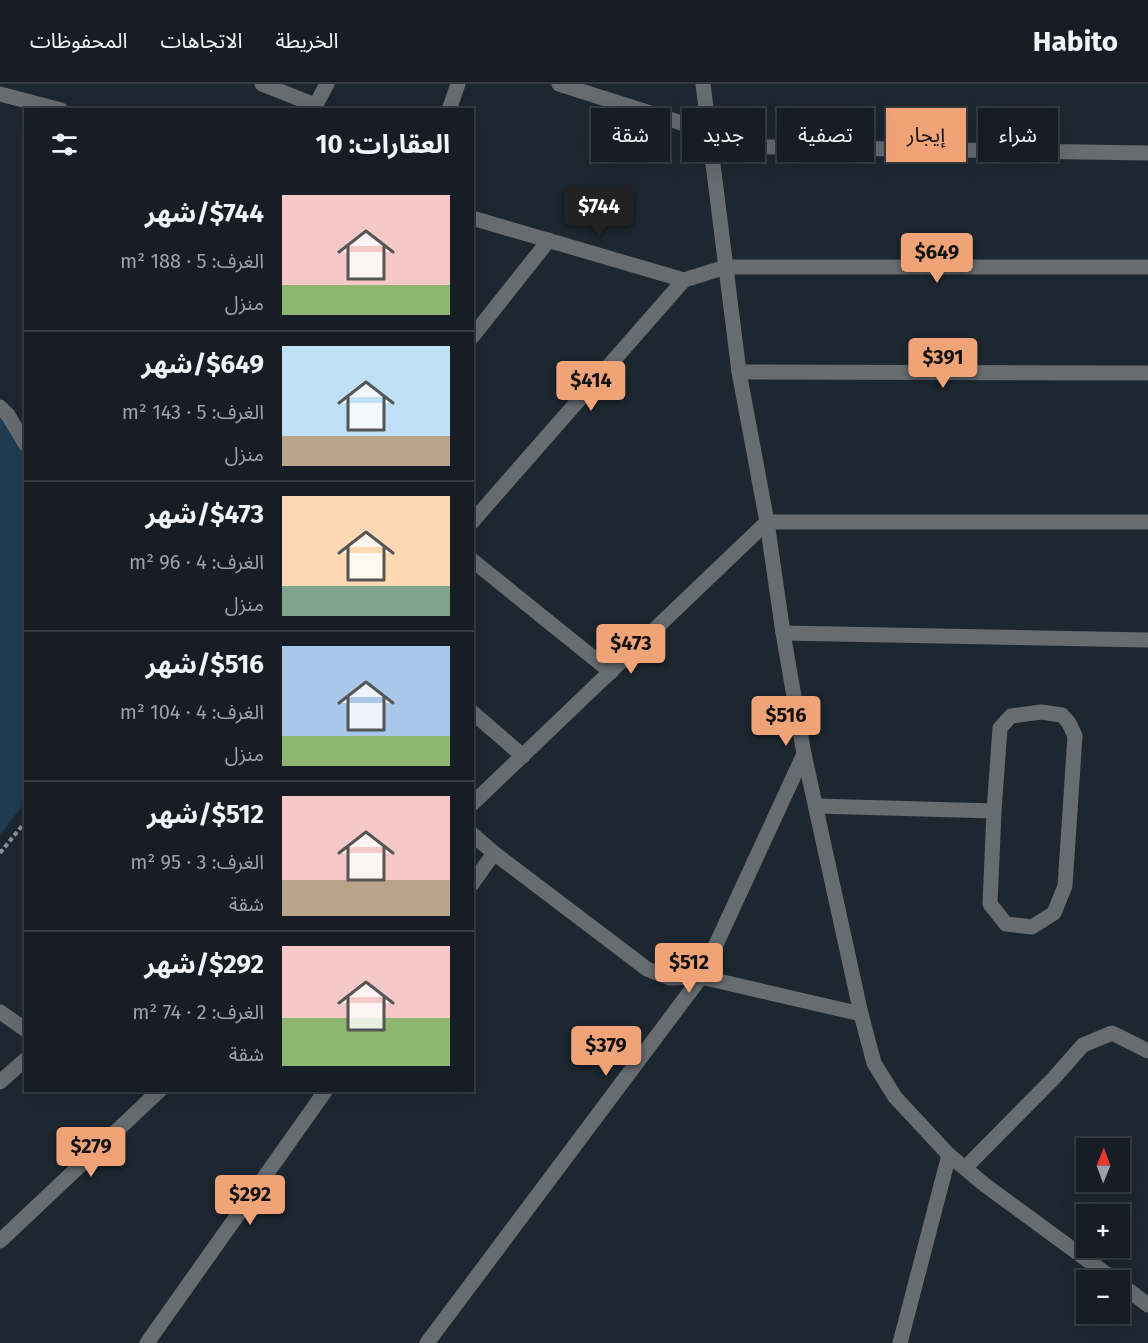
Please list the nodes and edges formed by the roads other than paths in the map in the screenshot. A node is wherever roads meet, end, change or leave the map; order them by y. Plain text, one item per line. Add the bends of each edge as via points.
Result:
1 (262, 84) edge
2 (327, 84) edge
3 (458, 84) edge
4 (559, 84) edge
5 (703, 84) edge
6 (0, 94) edge
7 (314, 107) edge
8 (53, 108) edge
9 (450, 108) edge
10 (706, 108) edge
11 (682, 129) edge
12 (765, 141) edge
13 (1148, 153) edge
14 (714, 162) edge
15 (474, 219) edge
16 (549, 240) junction
17 (726, 267) junction
18 (1148, 267) edge
19 (684, 280) junction
20 (478, 323) edge
21 (739, 372) junction
22 (1148, 373) edge
23 (0, 407) edge
24 (24, 442) edge
25 (474, 520) edge
26 (767, 522) junction
27 (1148, 522) edge
28 (474, 562) edge
29 (783, 633) junction
30 (1148, 640) edge
31 (611, 672) junction
32 (474, 714) edge
33 (804, 754) junction
34 (523, 756) junction
35 (474, 802) edge
36 (816, 806) junction
37 (994, 812) junction
38 (474, 836) edge
39 (494, 853) junction
40 (474, 881) edge
41 (701, 977) junction
42 (0, 1012) edge
43 (861, 1014) junction
44 (24, 1029) edge
45 (1148, 1051) edge
46 (24, 1061) edge
47 (0, 1082) edge
48 (158, 1092) edge
49 (325, 1092) edge
50 (949, 1155) junction
51 (965, 1168) junction
52 (0, 1241) edge
53 (1101, 1270) edge
54 (1130, 1292) edge
55 (1148, 1305) edge
56 (147, 1343) edge
57 (427, 1343) edge
58 (900, 1343) edge

1 - 7 street
2 - 7 street
3 - 9 street
4 - 11 street
5 - 10 street
6 - 8 street
12 - 13 street
14 - 17 street
15 - 16 street
16 - 19 street
16 - 20 street
17 - 18 street
17 - 19 street
17 - 21 street
19 - 25 street
21 - 22 street
21 - 26 street
23 - 24 street
26 - 27 street
26 - 29 street
26 - 31 street
28 - 31 street
29 - 30 street
29 - 33 street
31 - 34 street
32 - 34 street
33 - 36 street
33 - 41 street
34 - 35 street
36 - 37 street
36 - 43 street
37 - 37 street via 1000,728 1011,716 1041,712 1062,715 1075,736 1065,886 1054,913 1032,927 1006,924 990,904
38 - 39 street
39 - 40 street
39 - 41 street via 647,969 670,978
41 - 43 street
41 - 57 street
42 - 44 street
43 - 50 street via 874,1063 895,1097
45 - 51 street via 1112,1033 1083,1045
46 - 47 street
48 - 52 street
49 - 56 street
50 - 51 street
50 - 58 street
51 - 53 street
54 - 55 street

